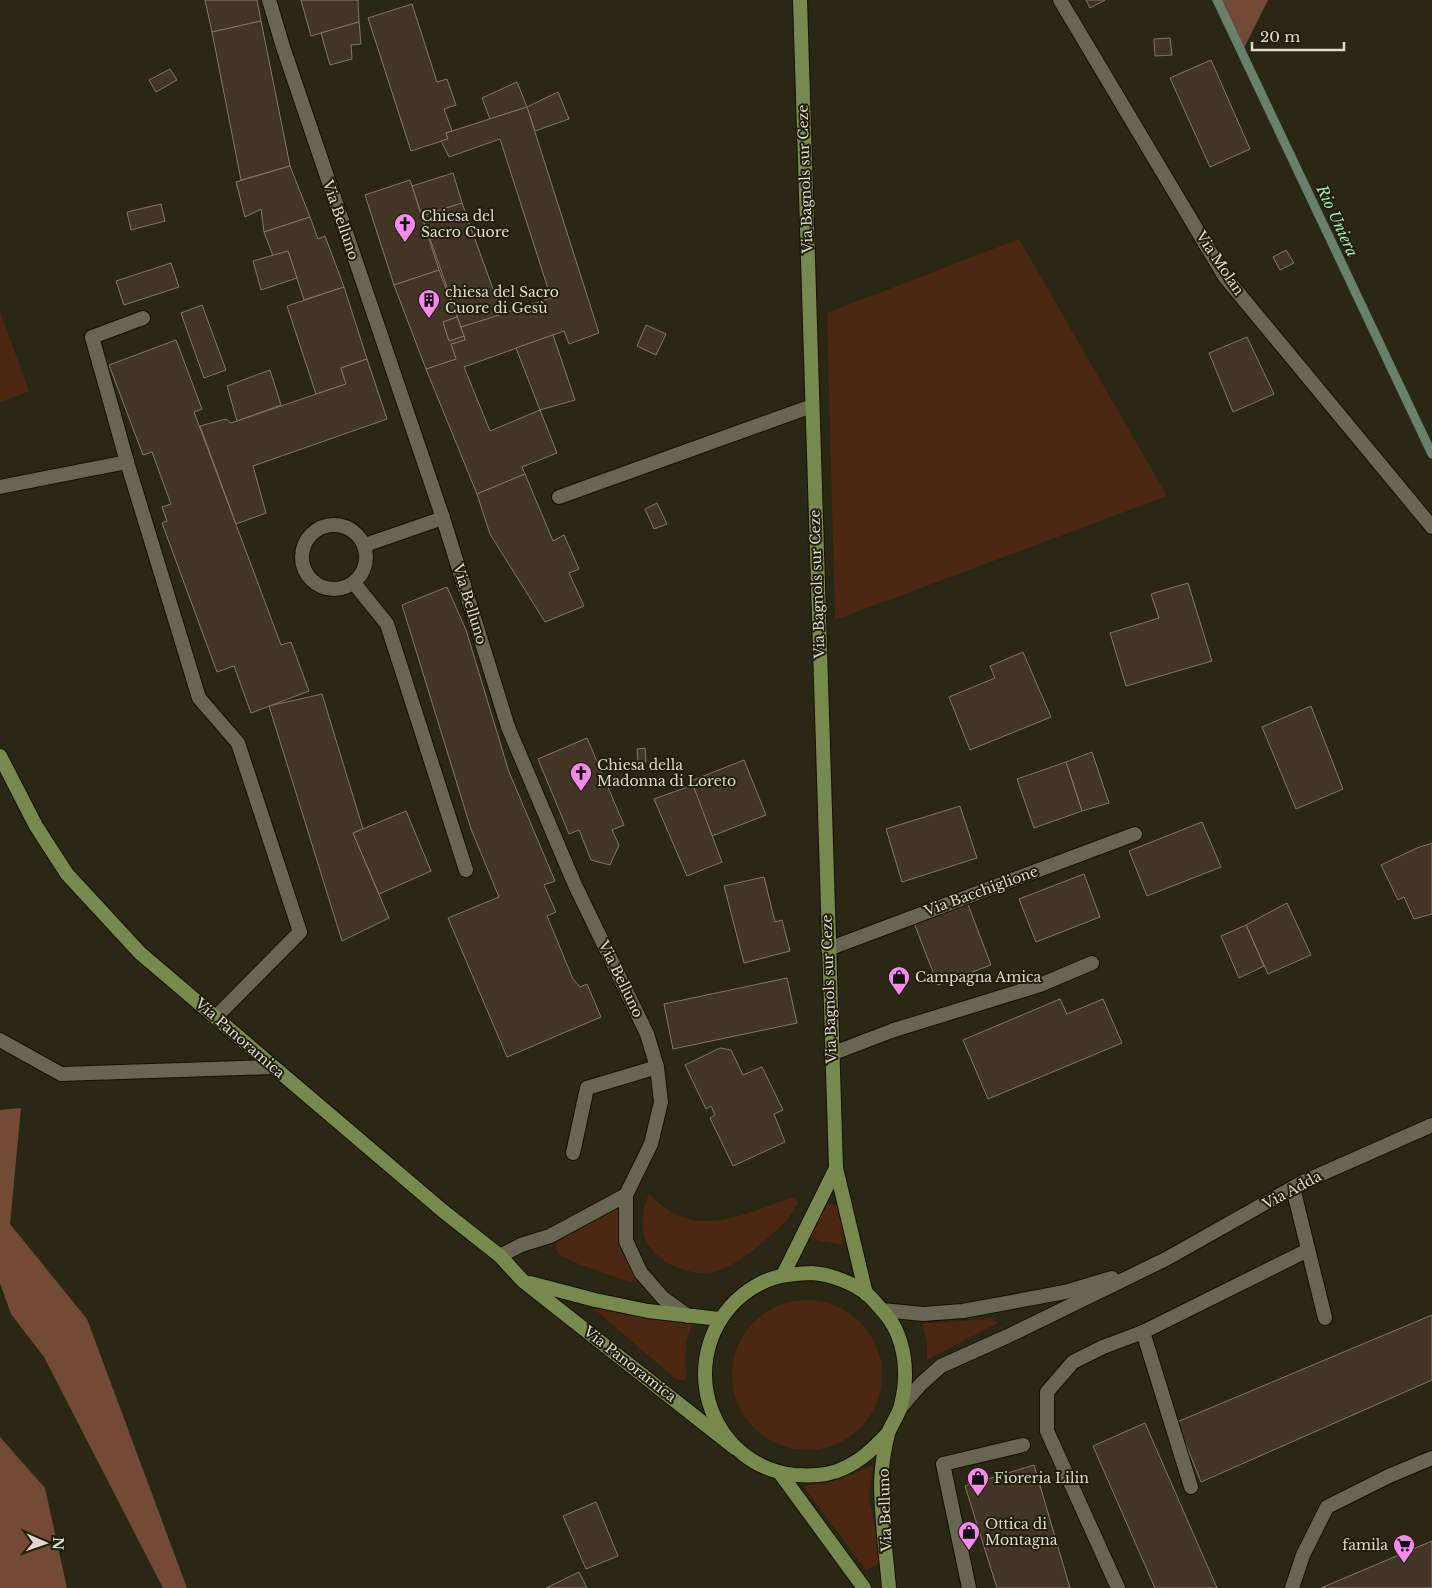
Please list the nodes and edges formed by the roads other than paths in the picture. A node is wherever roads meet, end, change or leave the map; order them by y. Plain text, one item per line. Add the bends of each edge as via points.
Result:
1 (269, 0) edge
2 (800, 0) edge
3 (1060, 0) edge
4 (143, 318) dead end
5 (812, 406) junction
6 (127, 462) junction
7 (0, 488) edge
8 (558, 497) dead end
9 (443, 518) junction
10 (1432, 527) edge
11 (365, 545) junction
12 (354, 583) junction
13 (0, 756) edge
14 (1135, 834) dead end
15 (466, 870) dead end
16 (828, 948) junction
17 (1092, 964) dead end
18 (216, 1017) junction
19 (0, 1040) edge
20 (831, 1054) junction
21 (273, 1066) junction
22 (657, 1067) junction
23 (1432, 1125) edge
24 (573, 1153) dead end
25 (836, 1168) junction
26 (1293, 1188) junction
27 (626, 1195) junction
28 (1308, 1250) junction
29 (500, 1256) junction
30 (1156, 1264) junction
31 (783, 1275) junction
32 (523, 1281) junction
33 (866, 1294) junction
34 (882, 1310) junction
35 (688, 1316) junction
36 (1325, 1318) dead end
37 (720, 1319) junction
38 (1143, 1332) junction
39 (901, 1407) junction
40 (888, 1433) junction
41 (1023, 1445) dead end
42 (735, 1448) junction
43 (1432, 1458) edge
44 (780, 1473) junction
45 (1192, 1487) dead end
46 (864, 1588) edge
47 (889, 1588) edge
48 (969, 1588) edge
49 (1118, 1588) edge
50 (1292, 1588) edge

1 - 9 street, Via Belluno via 282,47
2 - 5 main road, Via Bagnols sur Ceze
3 - 10 street, Via Molan via 1226,277
4 - 6 street via 92,337
5 - 8 street
5 - 16 main road, Via Bagnols sur Ceze
6 - 7 street
6 - 18 street via 199,698 238,743 300,932
9 - 11 street
9 - 22 street, Via Belluno via 508,727 575,885 647,1034
11 - 12 street via 366,566
11 - 12 street via 356,532 341,524 330,524 311,534 302,553 307,574 314,582 334,589
12 - 15 street via 387,624
13 - 18 main road, Via Panoramica via 36,826 67,874 140,953
14 - 16 street, Via Bacchiglione
16 - 20 main road, Via Bagnols sur Ceze
17 - 20 street via 1040,985 894,1030
18 - 21 main road, Via Panoramica
19 - 21 street via 61,1074
20 - 25 main road, Via Bagnols sur Ceze
21 - 29 main road, Via Panoramica
22 - 24 street via 587,1088
22 - 27 street, Via Belluno via 661,1102 650,1144
23 - 26 street, Via Adda
25 - 31 main road, Via Bagnols sur Ceze
25 - 33 main road, Via Bagnols sur Ceze
26 - 28 street
26 - 30 street, Via Adda
27 - 29 street via 550,1236
27 - 35 street, Via Belluno via 626,1241 641,1273 663,1298
28 - 36 street
28 - 38 street
29 - 32 main road, Via Panoramica
30 - 34 street, Via Adda via 1065,1292 987,1308 923,1314
30 - 39 street, Via Adda via 941,1366
31 - 33 main road, Via Belluno via 813,1273 841,1280
31 - 37 main road, Via Belluno via 759,1284 738,1299
32 - 35 main road via 595,1300
32 - 42 main road, Via Panoramica
33 - 34 main road, Via Belluno
34 - 39 main road, Via Belluno via 903,1349 906,1378
35 - 37 main road
37 - 42 main road, Via Belluno via 706,1351 704,1386 714,1420
38 - 45 street
38 - 49 street via 1103,1346 1074,1362 1047,1392 1047,1430
39 - 40 main road, Via Belluno
40 - 44 main road, Via Belluno via 867,1455 840,1470 810,1476
40 - 47 main road, Via Belluno via 882,1480
41 - 48 street via 943,1464
42 - 44 main road, Via Belluno via 756,1464
43 - 50 street via 1327,1507 1303,1555
44 - 46 main road

